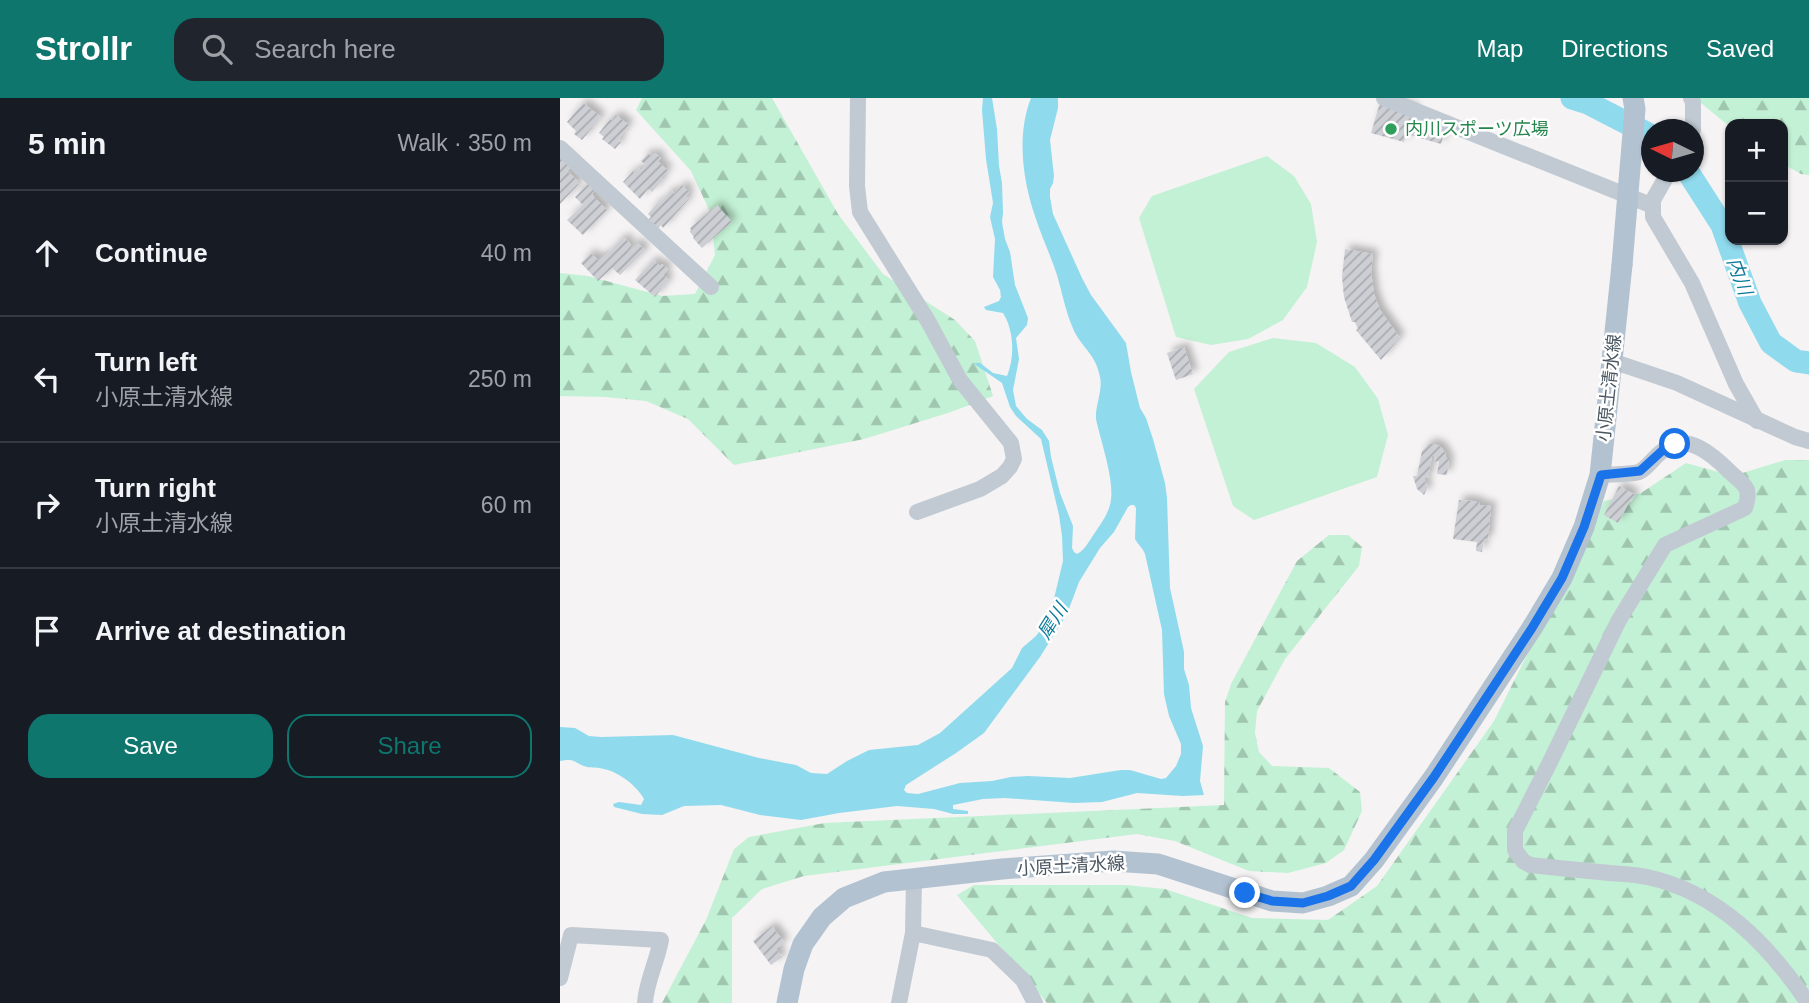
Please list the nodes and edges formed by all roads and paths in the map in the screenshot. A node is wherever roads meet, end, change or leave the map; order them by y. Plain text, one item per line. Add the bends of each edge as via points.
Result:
1 (858, 98) edge
2 (1384, 98) edge
3 (1633, 98) edge
4 (1690, 98) edge
5 (1693, 119) edge
6 (560, 148) edge
7 (1664, 182) edge
8 (1654, 200) junction
9 (711, 287) dead end
10 (1612, 362) junction
11 (1758, 421) junction
12 (1809, 440) edge
13 (1601, 475) junction
14 (917, 512) dead end
15 (914, 878) junction
16 (913, 933) junction
17 (560, 978) edge
18 (645, 1003) edge
19 (787, 1003) edge
20 (899, 1003) edge
21 (1035, 1003) edge
22 (1808, 1003) edge

1 - 14 street via 860,212 960,380 1011,443 1014,458 1002,476 979,489
2 - 8 street
3 - 10 main road, 小原土清水線, bridge
4 - 5 street
6 - 9 street
7 - 8 street
8 - 11 street via 1653,217 1692,283 1736,384
10 - 11 street via 1677,383
10 - 13 main road, 小原土清水線
11 - 12 street
13 - 15 main road, 小原土清水線 via 1556,588 1434,777 1351,886 1303,903 1272,901 1158,864 1114,861
13 - 22 street via 1640,471 1664,449 1695,444 1740,481 1749,496 1745,508 1665,545 1619,620 1581,696 1515,831 1515,850 1530,865 1646,876 1715,904 1760,943
15 - 16 street
15 - 19 main road, 小原土清水線 via 884,882 844,898 822,917 803,943
16 - 20 street
16 - 21 street via 992,950 1023,980
17 - 18 street via 570,935 661,940

